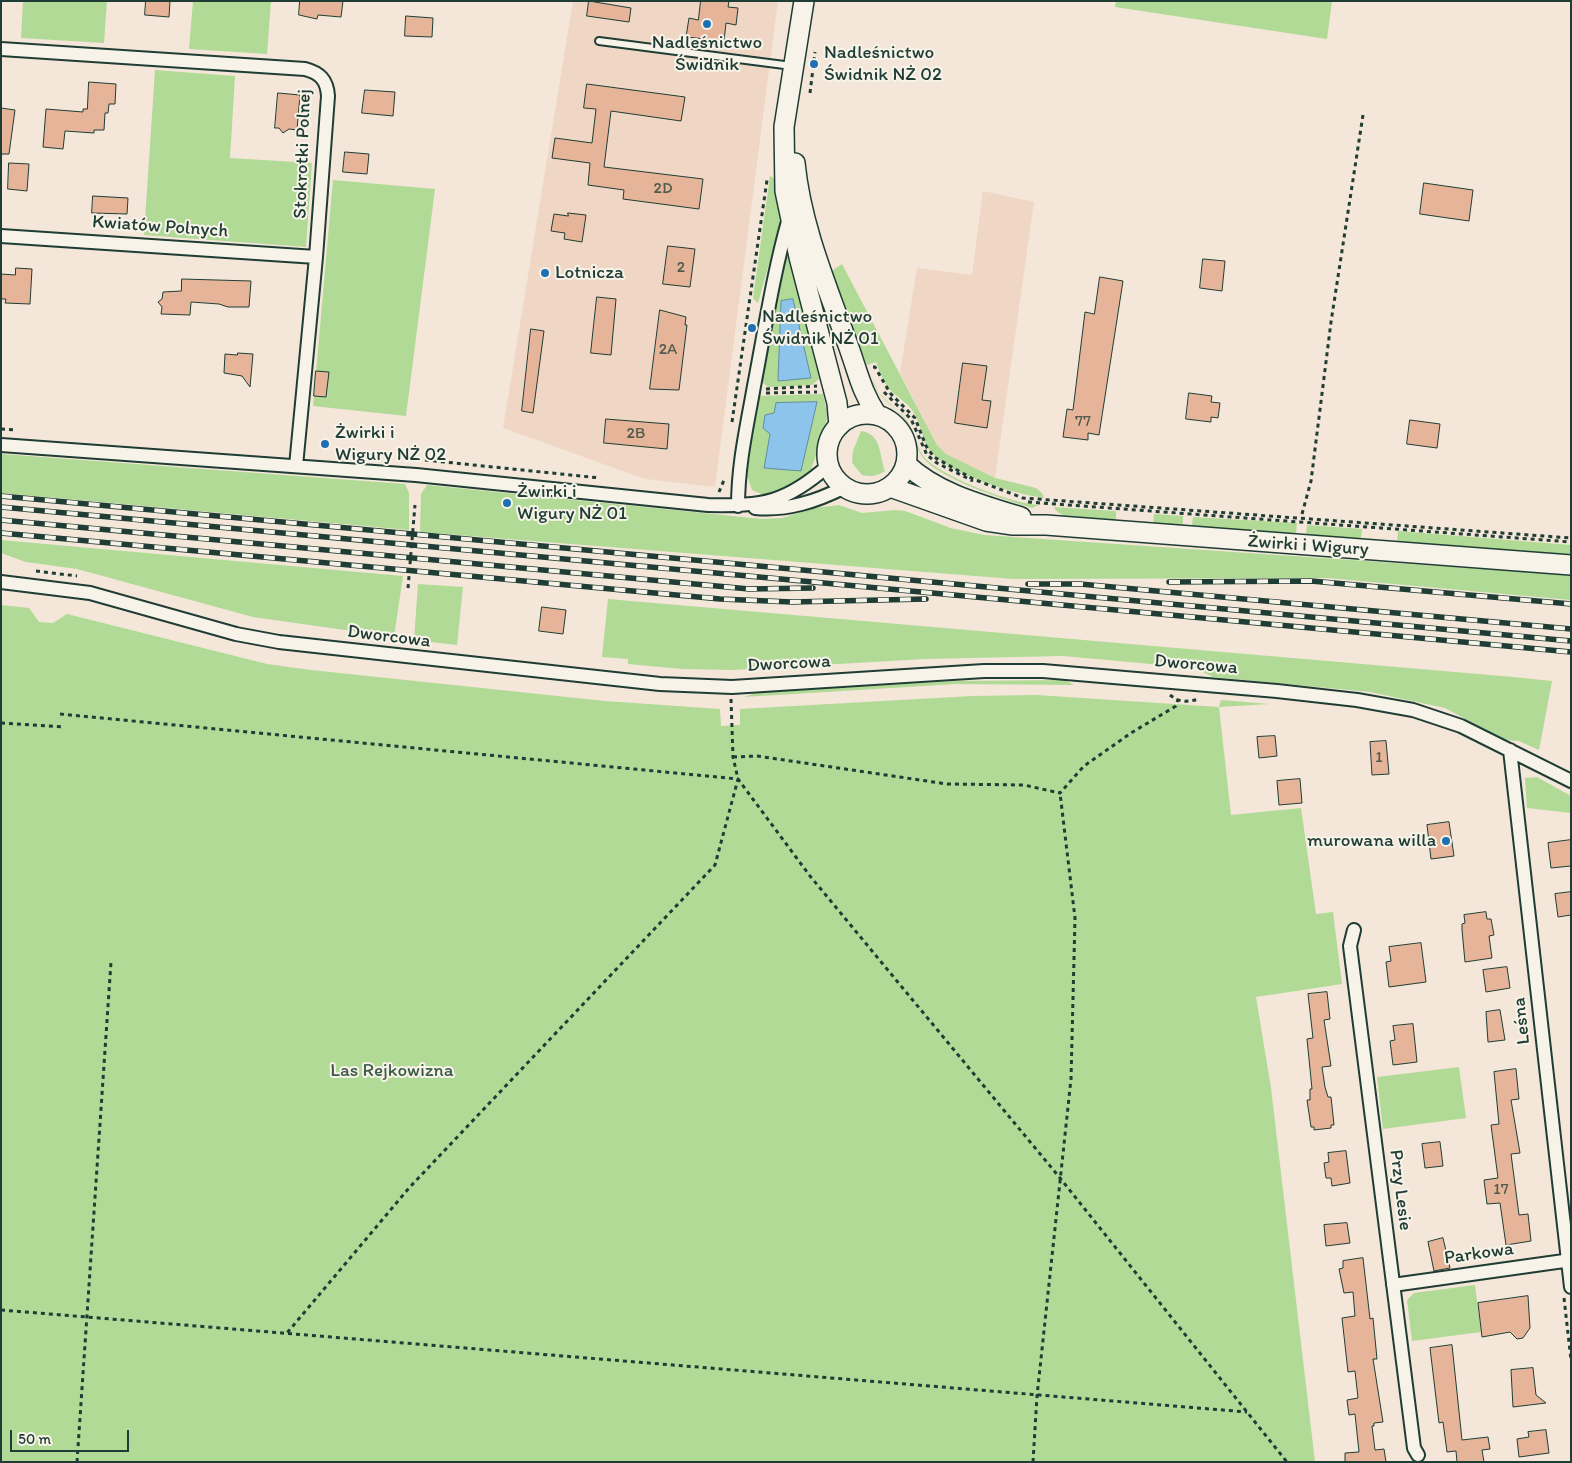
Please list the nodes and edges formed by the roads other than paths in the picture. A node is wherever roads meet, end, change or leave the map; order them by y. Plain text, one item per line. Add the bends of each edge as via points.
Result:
1 (804, 1) edge
2 (598, 41) dead end
3 (1, 49) edge
4 (795, 67) junction
5 (789, 217) junction
6 (1, 236) edge
7 (316, 256) junction
8 (877, 415) junction
9 (839, 426) junction
10 (1, 445) edge
11 (906, 464) junction
12 (829, 465) junction
13 (296, 466) junction
14 (846, 487) junction
15 (890, 487) junction
16 (738, 506) junction
17 (1046, 525) junction
18 (1571, 565) edge
19 (1, 582) edge
20 (1510, 750) junction
21 (1571, 781) edge
22 (1354, 930) dead end
23 (1569, 1260) edge
24 (1393, 1285) junction
25 (1567, 1288) edge
26 (1418, 1455) dead end

1 - 4 main road
2 - 4 lane
3 - 7 street, Stokrotki Polnej via 281,67 314,72 322,77 328,96
4 - 5 main road via 789,85 783,154
4 - 8 main road via 794,154 803,212 862,390
5 - 9 main road via 838,410
5 - 16 street via 771,288 739,467
6 - 7 street, Kwiatów Polnych
7 - 13 street, Stokrotki Polnej
8 - 9 main road via 854,416
8 - 11 main road via 902,433 907,448
9 - 12 main road via 829,444
10 - 13 street
11 - 15 main road
11 - 17 main road, Żwirki i Wigury via 945,489
12 - 14 main road via 835,478
12 - 16 street via 791,494 767,502
13 - 16 street
14 - 15 main road via 868,494
14 - 16 street via 811,502 777,510
15 - 17 main road, Żwirki i Wigury via 986,521
17 - 18 main road, Żwirki i Wigury
19 - 20 street, Dworcowa via 90,593 236,634 279,642 588,678 732,687 984,671 1044,671 1277,691 1386,704 1461,726
20 - 21 street, Dworcowa
20 - 23 street, Leśna
22 - 24 street, Przy Lesie via 1350,946
23 - 24 street, Parkowa
23 - 25 street, Leśna
24 - 26 street, Przy Lesie via 1414,1448

